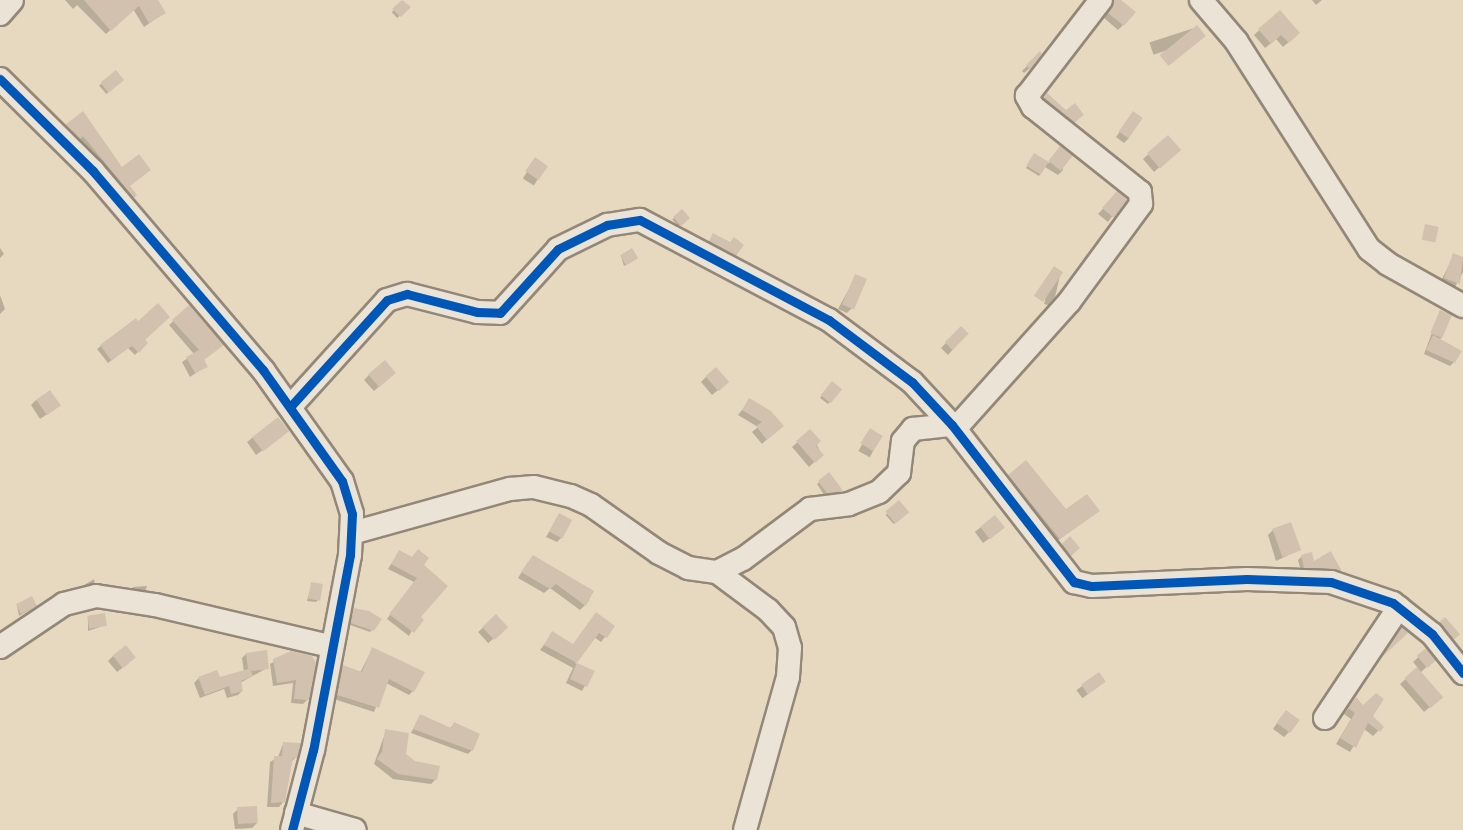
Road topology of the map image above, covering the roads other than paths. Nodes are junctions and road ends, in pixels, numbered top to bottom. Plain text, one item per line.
1 (12, 0) edge
2 (1101, 0) edge
3 (1201, 0) edge
4 (0, 14) edge
5 (0, 79) edge
6 (1463, 306) edge
7 (290, 407) junction
8 (954, 427) junction
9 (352, 533) junction
10 (717, 572) junction
11 (1399, 607) junction
12 (330, 646) junction
13 (0, 647) edge
14 (1463, 674) edge
15 (1325, 718) dead end
16 (294, 822) edge
17 (356, 830) edge
18 (745, 830) edge

1 - 4 street
2 - 8 street
3 - 6 street
5 - 7 street
7 - 8 street
7 - 9 street
8 - 10 street
8 - 11 street
9 - 10 street
9 - 12 street
10 - 18 street
11 - 14 street
11 - 15 street
12 - 13 street
12 - 16 street
16 - 17 street

